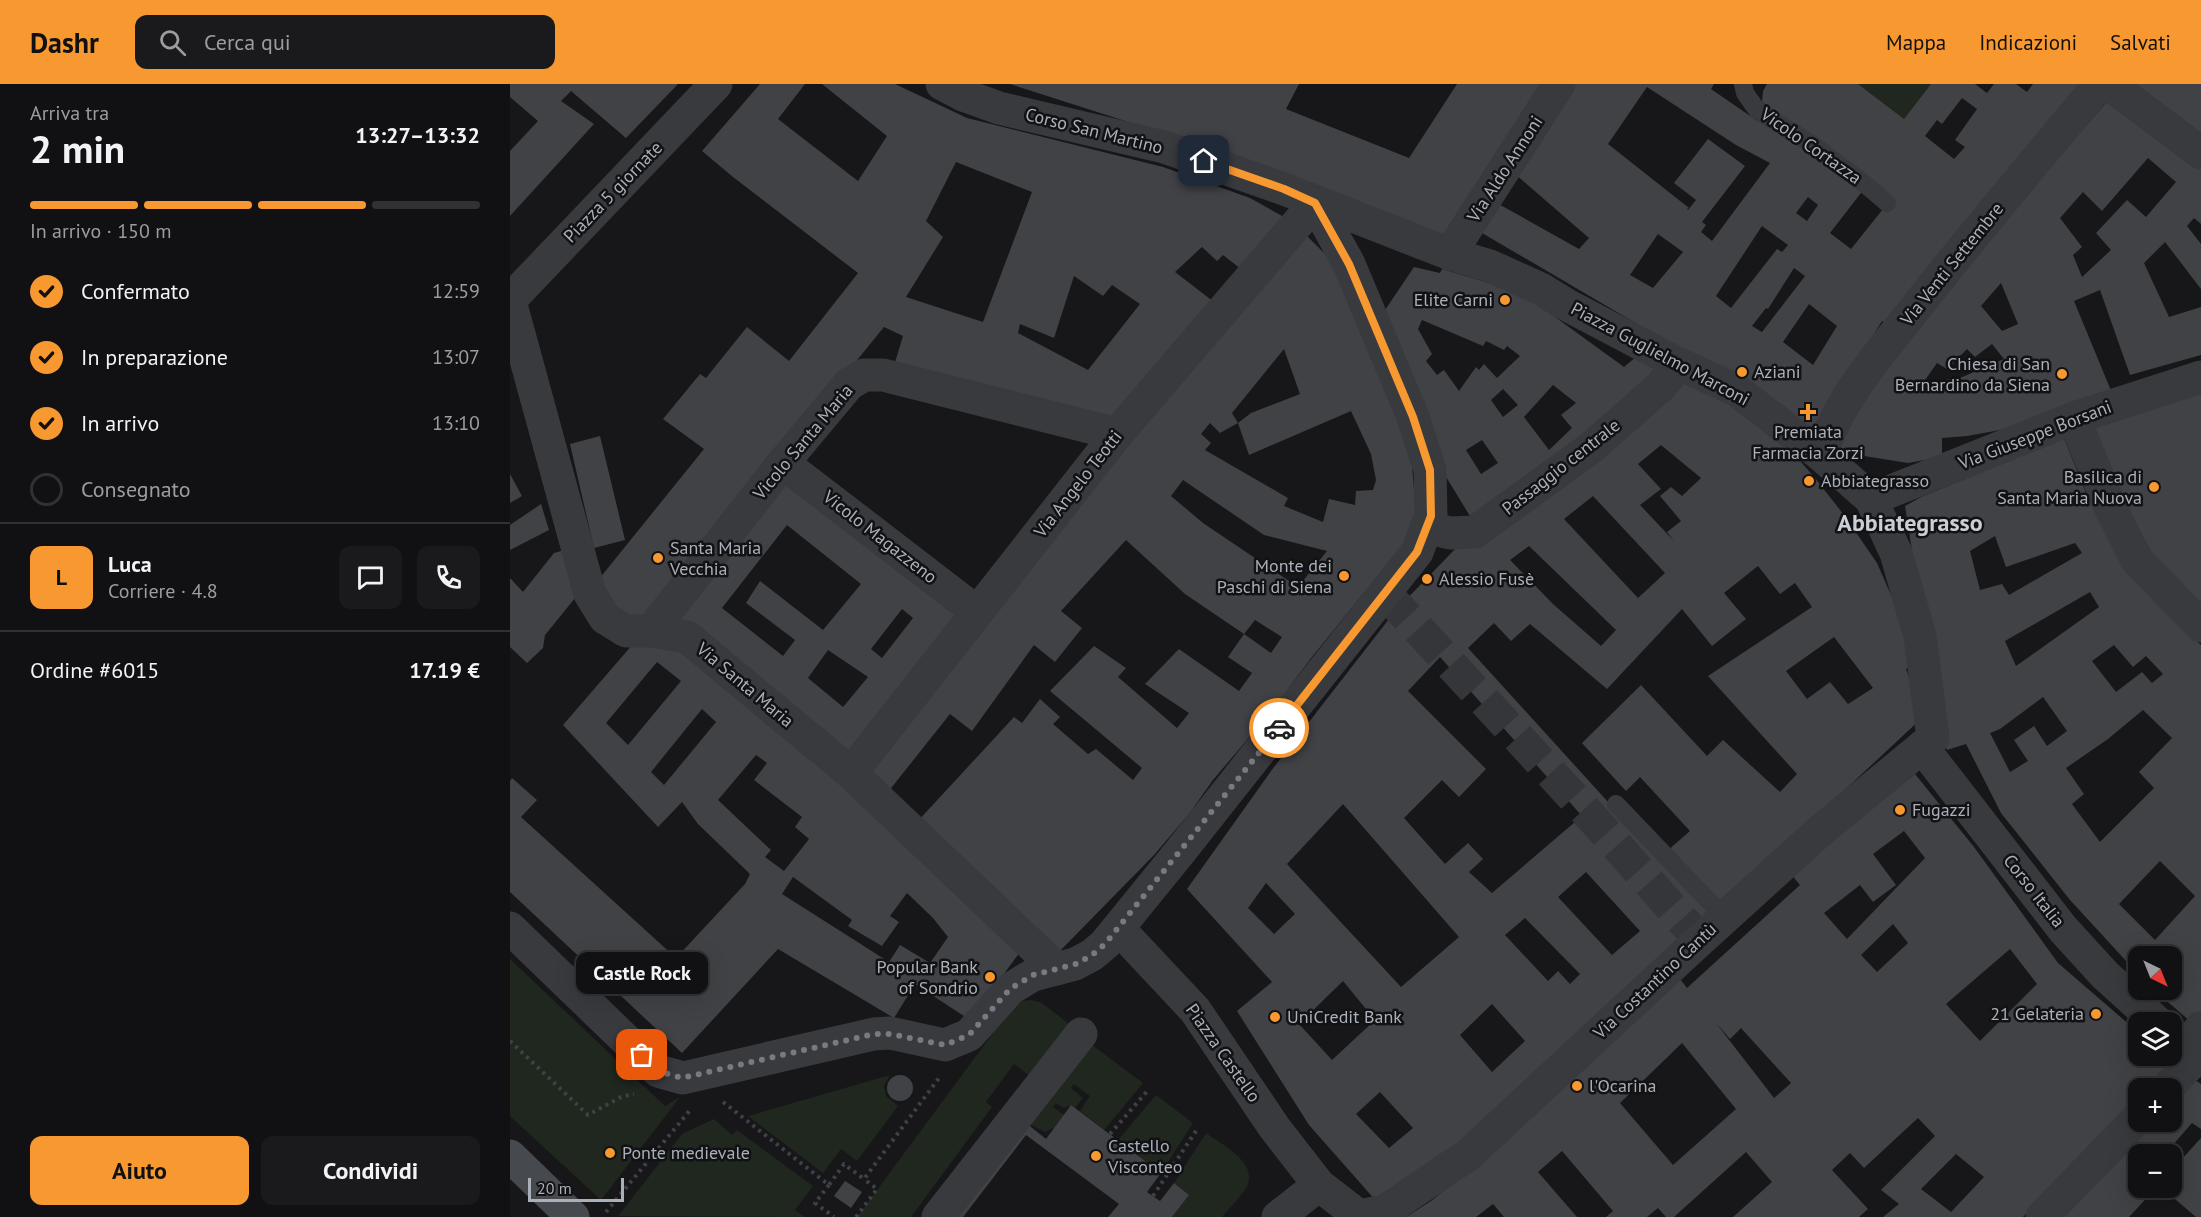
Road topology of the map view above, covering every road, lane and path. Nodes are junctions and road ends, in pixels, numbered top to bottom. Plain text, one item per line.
1 (716, 84) edge
2 (942, 84) edge
3 (1559, 84) edge
4 (1743, 84) edge
5 (2100, 84) edge
6 (2109, 84) edge
7 (2201, 153) edge
8 (1315, 203) junction
9 (1887, 203) dead end
10 (1450, 254) junction
11 (510, 300) edge
12 (1679, 364) junction
13 (2201, 376) edge
14 (2074, 418) junction
15 (1117, 434) junction
16 (1821, 455) junction
17 (783, 463) junction
18 (1871, 499) junction
19 (1426, 527) junction
20 (976, 612) junction
21 (2201, 626) edge
22 (651, 631) junction
23 (1922, 747) junction
24 (851, 773) junction
25 (1616, 804) dead end
26 (1724, 917) junction
27 (510, 928) edge
28 (1118, 928) junction
29 (1045, 972) junction
30 (2146, 1012) edge
31 (1081, 1034) dead end
32 (510, 1041) edge
33 (2191, 1046) edge
34 (941, 1074) dead end
35 (2172, 1078) edge
36 (1149, 1089) dead end
37 (640, 1092) dead end
38 (720, 1099) dead end
39 (694, 1106) dead end
40 (1198, 1128) dead end
41 (2128, 1128) edge
42 (1110, 1134) dead end
43 (510, 1156) edge
44 (864, 1179) junction
45 (829, 1185) junction
46 (1319, 1185) junction
47 (1153, 1196) dead end
48 (1386, 1211) joint
49 (588, 1216) edge
50 (834, 1217) edge
51 (856, 1217) edge
52 (938, 1217) edge
53 (1278, 1217) edge
54 (2042, 1217) edge

1 - 11 street, Piazza 5 giornate
2 - 8 street, Corso San Martino
3 - 10 street, Via Aldo Annoni
4 - 9 lane, Vicolo Cortazza
5 - 16 street, Via Venti Settembre
6 - 7 street
8 - 10 street, Corso San Martino
8 - 15 street, Via Angelo Teotti
8 - 19 street
10 - 12 street, Piazza Guglielmo Marconi
11 - 22 street, Via Santa Maria
12 - 16 street, Piazza Guglielmo Marconi
12 - 19 street, Passaggio centrale
13 - 14 street, Via Giuseppe Borsani
14 - 18 street, Via Giuseppe Borsani
14 - 21 street
15 - 17 street, Vicolo Santa Maria
15 - 20 street, Via Angelo Teotti
16 - 18 street, Piazza Guglielmo Marconi
17 - 20 street, Vicolo Magazzeno
17 - 22 street, Vicolo Santa Maria
18 - 23 street, Piazza Guglielmo Marconi
19 - 28 street
20 - 24 street, Via Angelo Teotti
22 - 24 street, Via Santa Maria
23 - 26 street, Via Costantino Cantù
23 - 30 street, Corso Italia
24 - 29 street, Via Santa Maria
25 - 26 lane
26 - 48 street, Via Costantino Cantù
27 - 29 street
28 - 29 street
28 - 46 street, Piazza Castello
31 - 52 street
32 - 37 path
33 - 35 street
34 - 44 path
36 - 42 path
38 - 45 path
39 - 49 path
40 - 47 path
41 - 54 street
43 - 49 street
44 - 45 path
44 - 51 path
45 - 50 path
46 - 48 street, Piazza Castello
46 - 53 street

